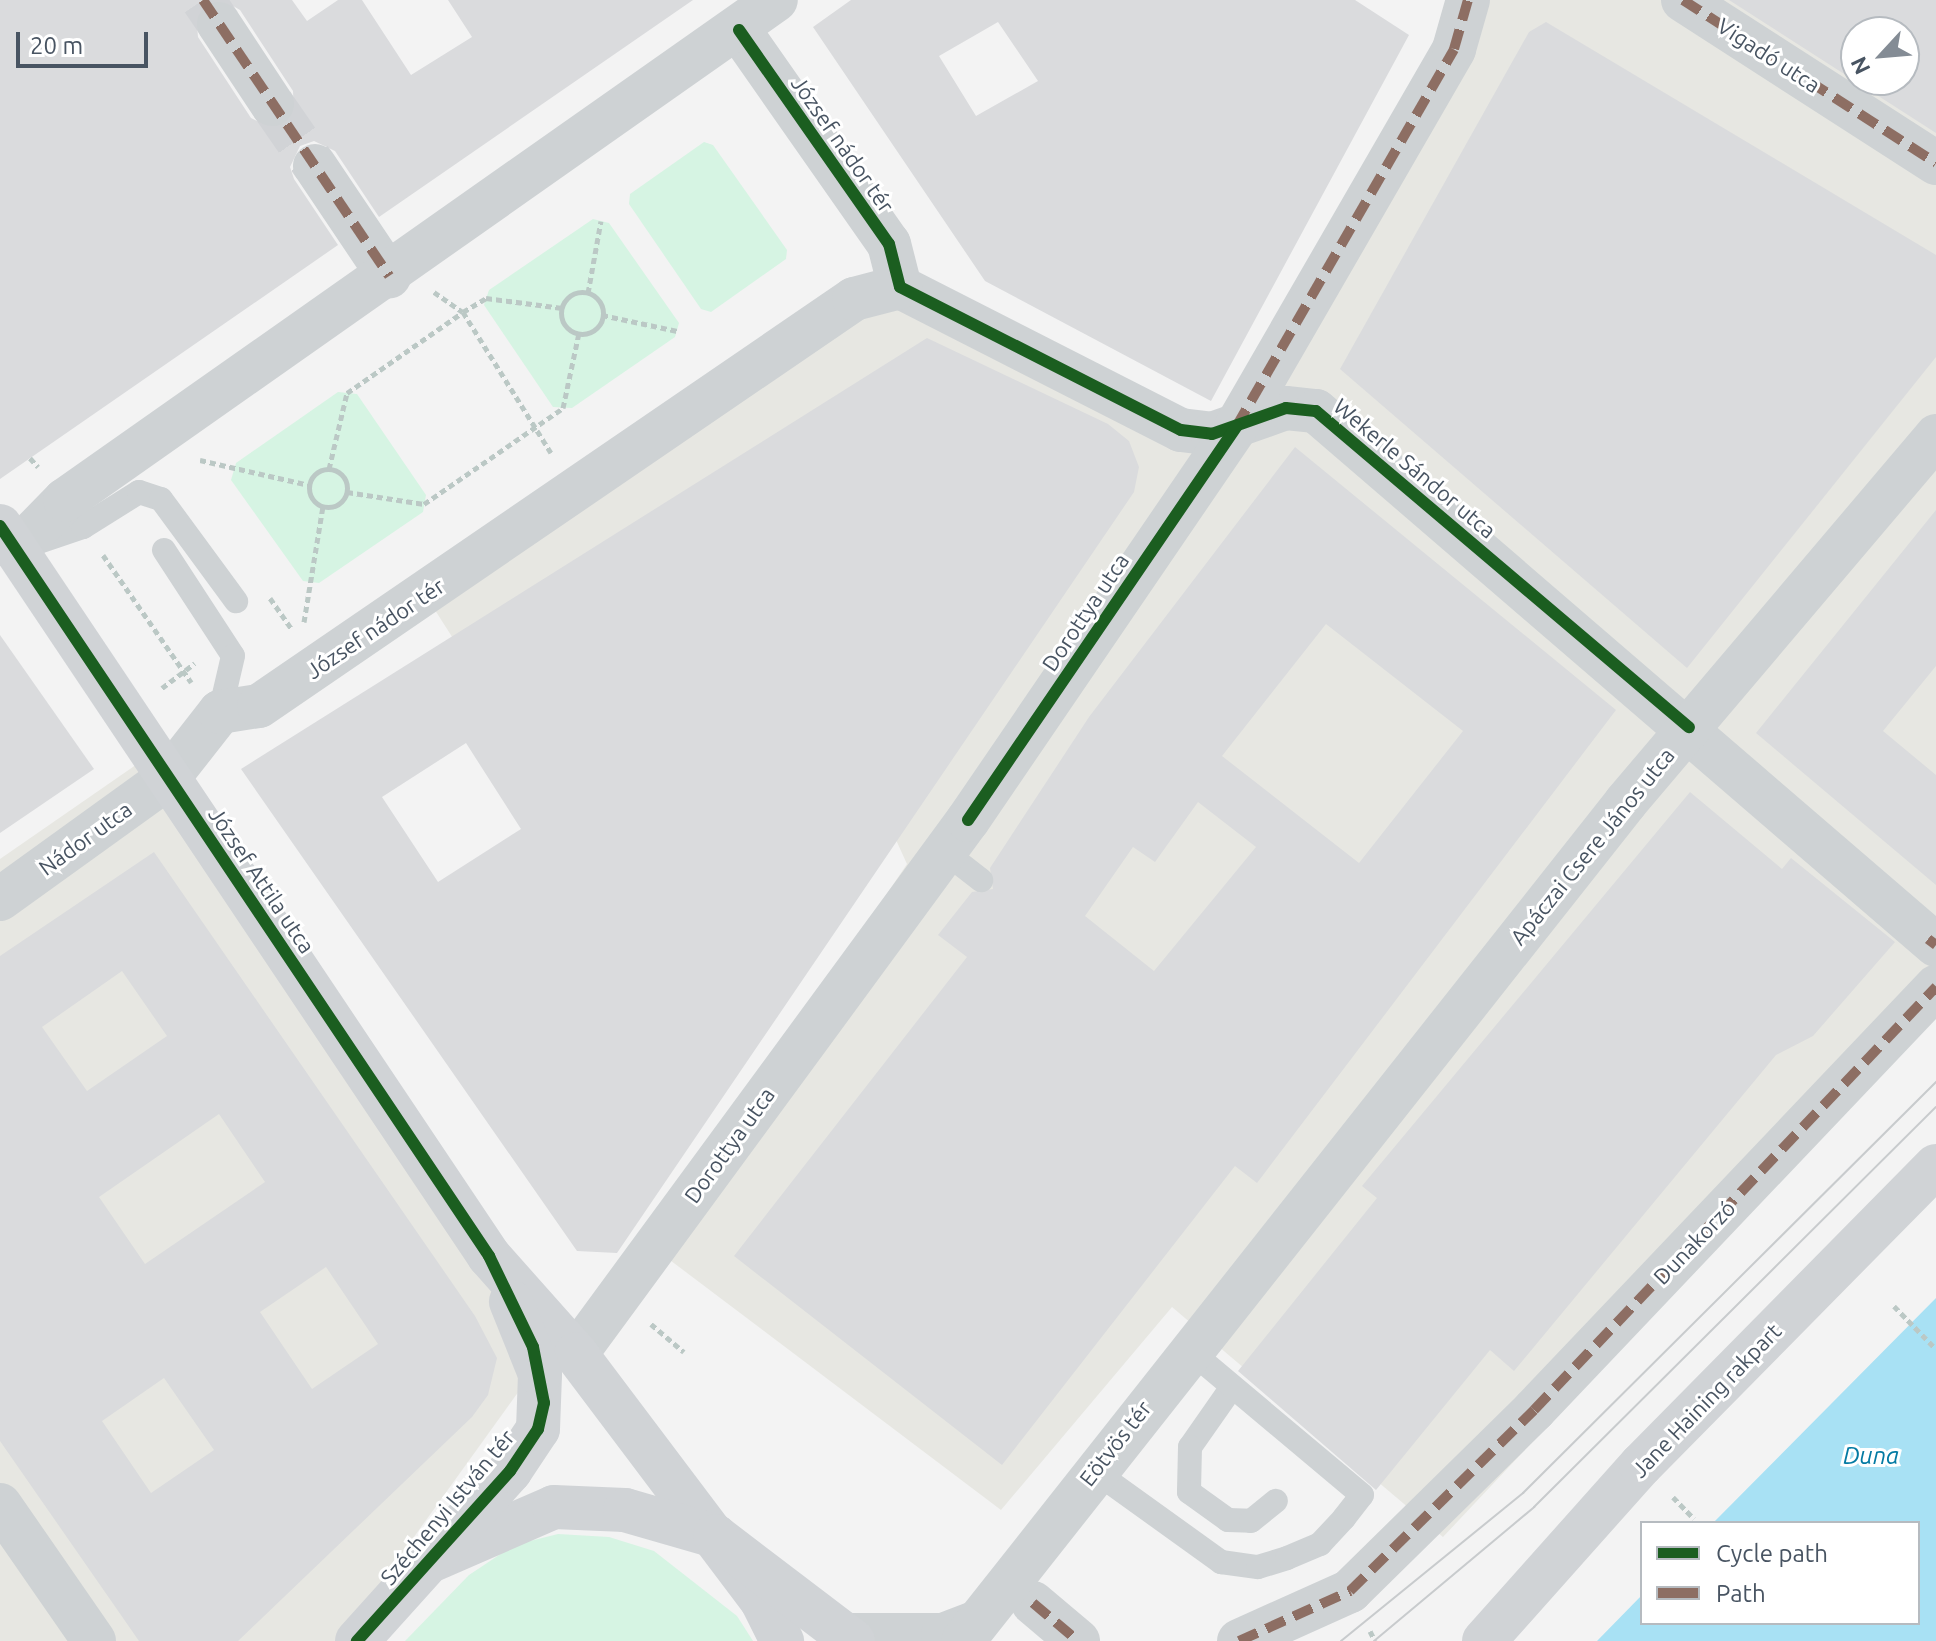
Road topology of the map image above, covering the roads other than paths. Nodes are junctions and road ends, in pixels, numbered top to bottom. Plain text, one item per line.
1 (776, 0) edge
2 (1468, 0) edge
3 (1683, 0) edge
4 (219, 24) tunnel mouth
5 (739, 30) junction
6 (272, 104) tunnel mouth
7 (1936, 163) edge
8 (315, 166) tunnel mouth
9 (389, 276) junction
10 (900, 287) junction
11 (1236, 427) junction
12 (1936, 436) edge
13 (74, 513) junction
14 (8, 538) edge
15 (164, 550) dead end
16 (236, 601) dead end
17 (209, 703) junction
18 (1689, 727) junction
19 (169, 777) junction
20 (956, 836) junction
21 (981, 880) dead end
22 (0, 899) edge
23 (1932, 942) edge
24 (1936, 987) edge
25 (1936, 1166) edge
26 (489, 1256) junction
27 (1257, 1264) joint
28 (1189, 1350) junction
29 (576, 1354) junction
30 (1232, 1387) junction
31 (1093, 1470) junction
32 (1276, 1501) dead end
33 (0, 1505) edge
34 (715, 1536) junction
35 (430, 1561) junction
36 (1033, 1603) dead end
37 (968, 1632) edge
38 (849, 1638) edge
39 (94, 1641) edge
40 (357, 1641) edge
41 (782, 1641) edge
42 (1078, 1641) edge
43 (1239, 1641) edge
44 (1484, 1641) edge

1 - 5 street
2 - 11 street, Dorottya utca
3 - 7 street, Vigadó utca
4 - 6 street
5 - 9 street
5 - 10 street, József nádor tér
8 - 9 street
9 - 13 street
10 - 11 street, Wekerle Sándor utca
10 - 17 street, József nádor tér
11 - 18 street, Wekerle Sándor utca
11 - 20 street, Dorottya utca
12 - 18 street, Apáczai Csere János utca
13 - 14 street
13 - 16 lane
14 - 19 street, József Attila utca
15 - 17 lane
17 - 19 street
18 - 23 street, Wekerle Sándor utca
18 - 27 street, Apáczai Csere János utca
19 - 22 street, Nádor utca
19 - 26 street, József Attila utca
20 - 21 lane
20 - 29 street, Dorottya utca
24 - 43 street, Dunakorzó
25 - 44 street, Jane Haining rakpart
26 - 29 street
26 - 35 street, Széchenyi István tér
27 - 28 street, Eötvös tér
28 - 30 lane
28 - 31 street, Eötvös tér
29 - 34 street
30 - 31 lane
30 - 32 lane
31 - 37 street, Eötvös tér
33 - 39 street
34 - 35 street
34 - 38 street
34 - 41 street
35 - 40 street, Széchenyi István tér
36 - 42 street
37 - 38 street, Eötvös tér

